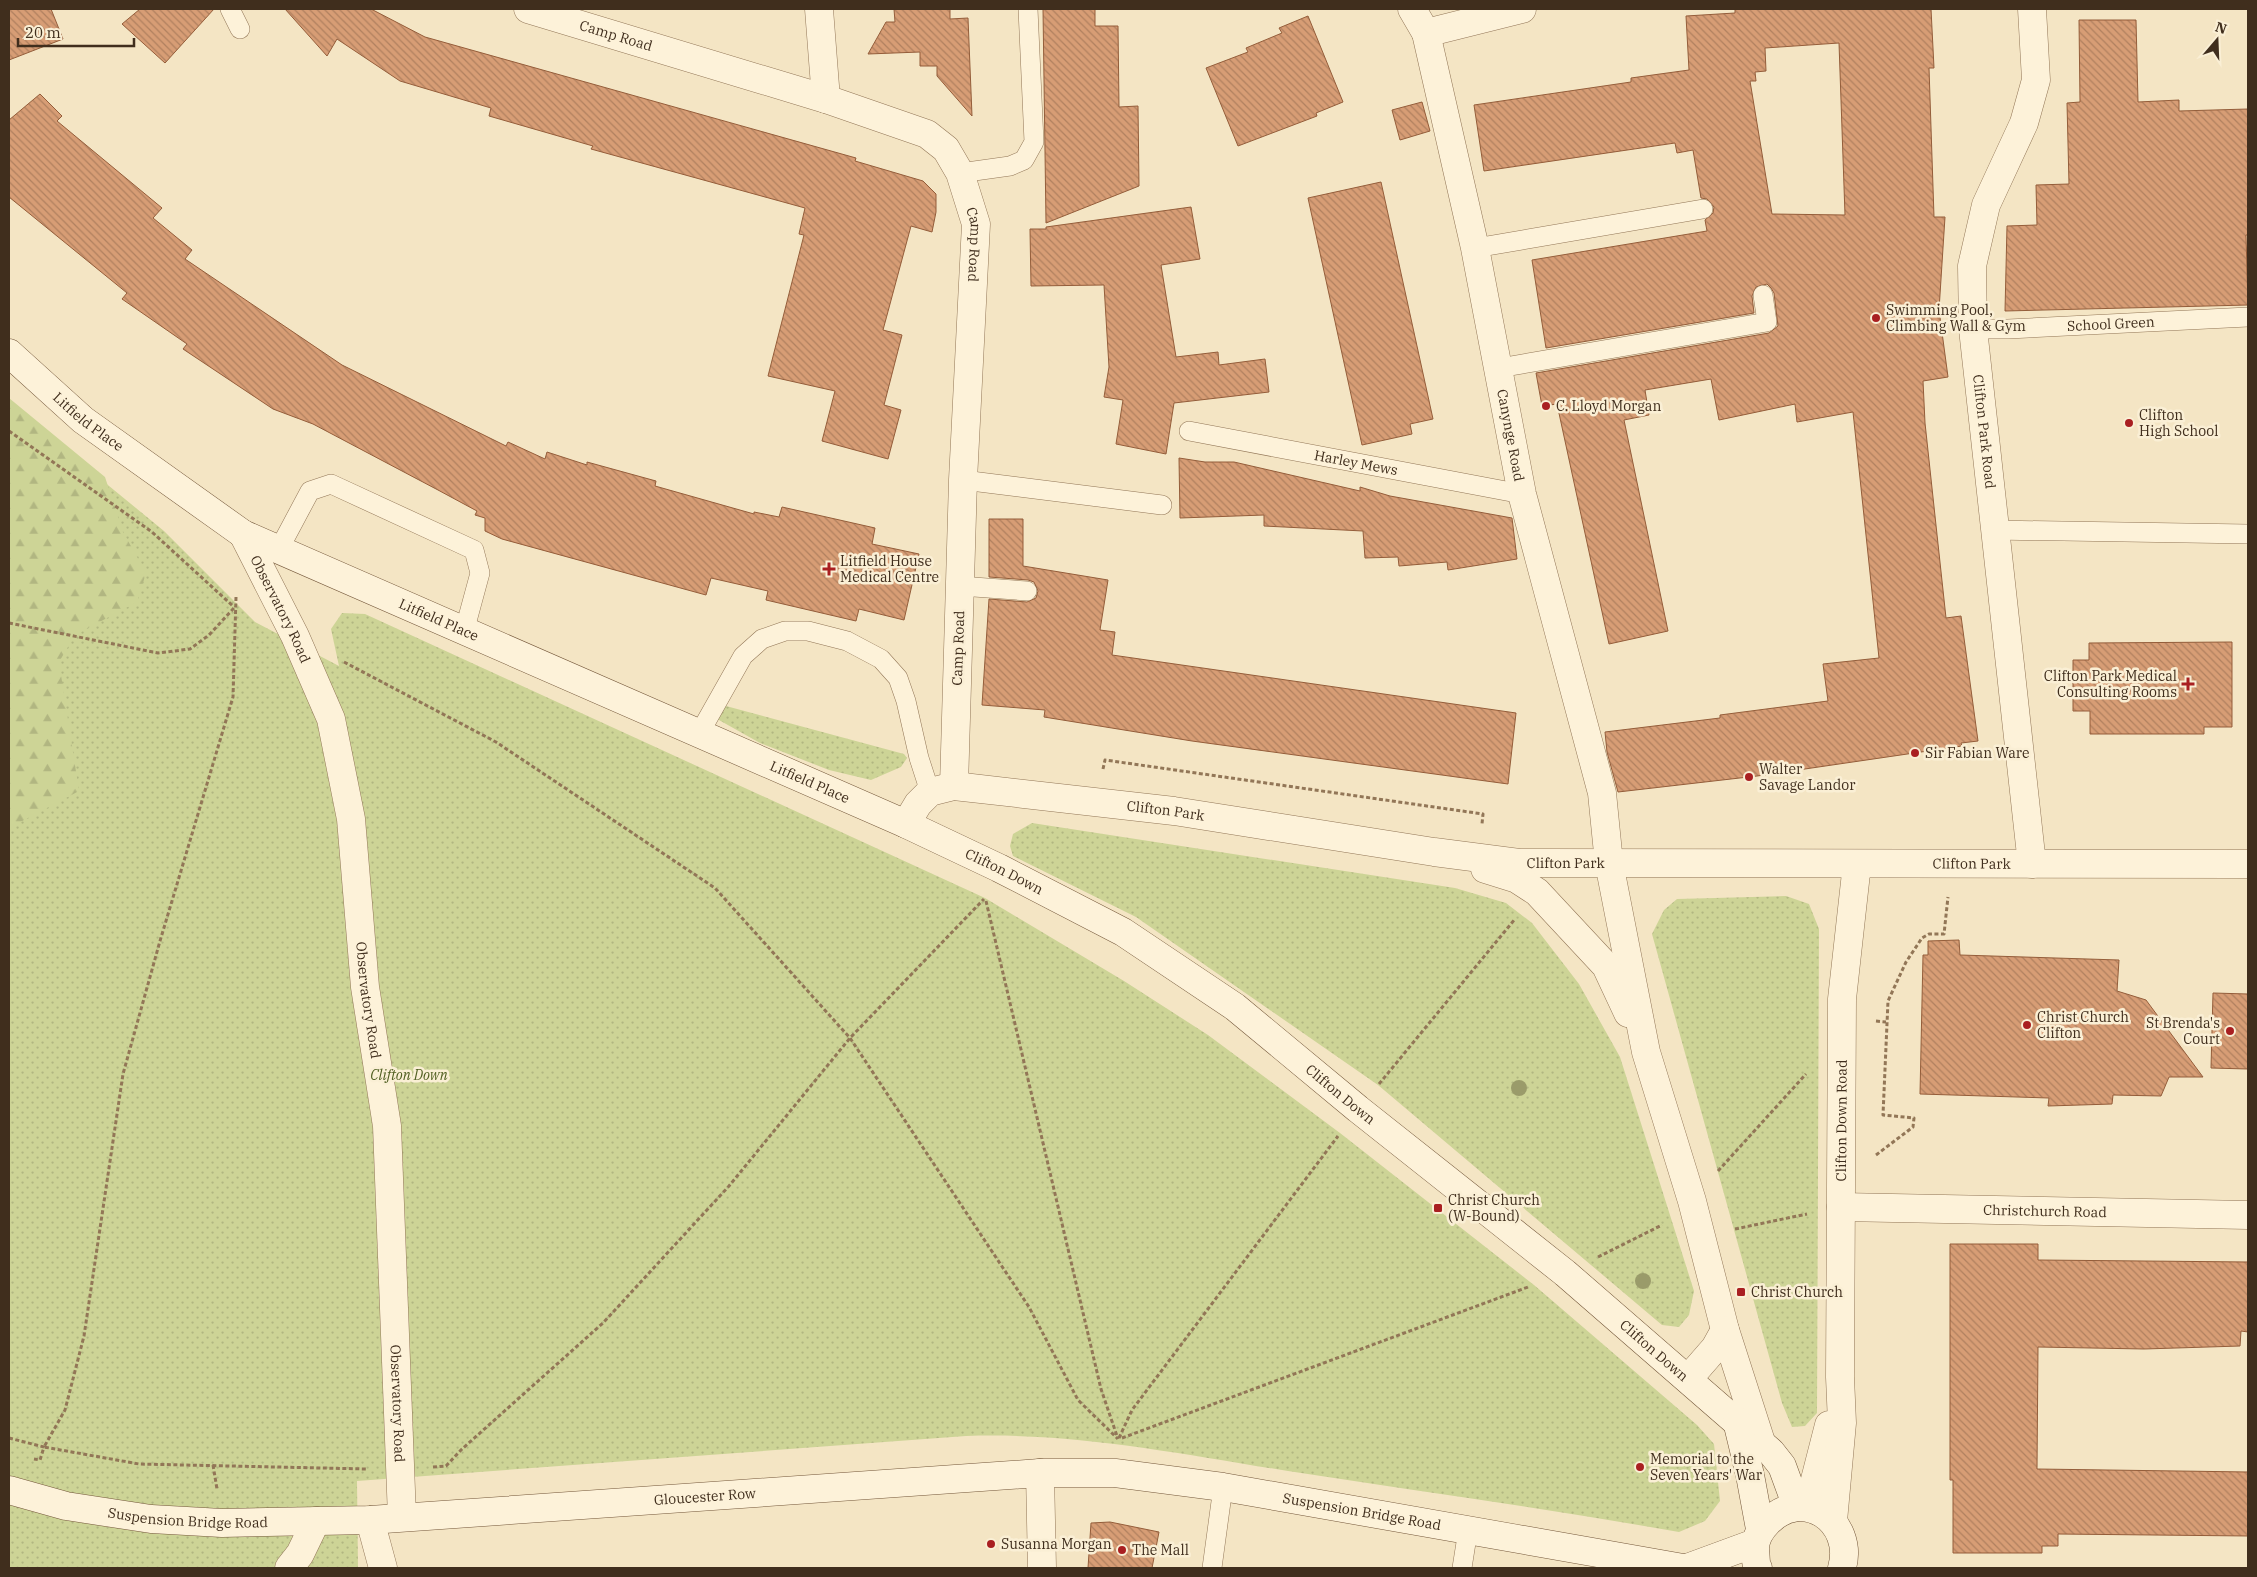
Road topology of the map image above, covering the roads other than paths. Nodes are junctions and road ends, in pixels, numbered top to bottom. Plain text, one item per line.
1 (230, 9) edge
2 (528, 9) edge
3 (820, 9) edge
4 (1028, 9) edge
5 (1412, 9) edge
6 (1522, 9) edge
7 (2032, 9) edge
8 (240, 29) dead end
9 (1426, 32) junction
10 (826, 99) junction
11 (960, 173) junction
12 (1703, 209) dead end
13 (1475, 248) junction
14 (1763, 296) dead end
15 (2248, 317) edge
16 (1973, 329) junction
17 (9, 353) edge
18 (1499, 368) junction
19 (1189, 430) dead end
20 (963, 480) junction
21 (1522, 494) junction
22 (1162, 505) dead end
23 (1994, 530) junction
24 (243, 534) junction
25 (2248, 534) edge
26 (278, 551) junction
27 (960, 586) junction
28 (1027, 591) dead end
29 (464, 632) junction
30 (699, 734) junction
31 (942, 789) junction
32 (906, 824) junction
33 (1434, 852) junction
34 (1609, 863) junction
35 (1857, 864) junction
36 (2032, 864) junction
37 (2248, 864) edge
38 (1646, 1052) junction
39 (1841, 1208) junction
40 (2248, 1214) edge
41 (1725, 1330) junction
42 (1840, 1378) junction
43 (1688, 1379) junction
44 (1736, 1421) junction
45 (1761, 1442) junction
46 (1040, 1473) junction
47 (1222, 1487) junction
48 (9, 1490) edge
49 (1802, 1507) junction
50 (402, 1517) junction
51 (370, 1520) junction
52 (1833, 1521) junction
53 (316, 1522) junction
54 (1468, 1530) junction
55 (1758, 1547) edge
56 (289, 1568) edge
57 (383, 1568) edge
58 (1042, 1568) edge
59 (1212, 1568) edge
60 (1462, 1568) edge
61 (1683, 1568) edge
62 (1688, 1568) edge
63 (1842, 1568) edge

1 - 8 lane
2 - 10 street, Camp Road
3 - 10 street
4 - 11 lane
5 - 9 street, Canynge Road
6 - 9 street
7 - 16 street, Clifton Park Road
9 - 13 street, Canynge Road
10 - 11 street, Camp Road
11 - 20 street, Camp Road
12 - 13 lane
13 - 18 street, Canynge Road
14 - 18 lane
15 - 16 lane, School Green
16 - 23 street, Clifton Park Road
17 - 24 street, Litfield Place
18 - 21 street, Canynge Road
19 - 21 lane, Harley Mews
20 - 22 lane
20 - 27 street, Camp Road
21 - 34 street, Canynge Road
23 - 25 lane
23 - 36 street, Clifton Park Road
24 - 26 street, Litfield Place
24 - 50 street, Observatory Road
26 - 29 street, Litfield Place
26 - 29 lane
27 - 28 lane
27 - 31 street, Camp Road
29 - 30 street, Litfield Place
30 - 31 lane
30 - 32 street, Litfield Place
31 - 32 street
31 - 33 street, Clifton Park
32 - 43 street, Clifton Down
33 - 34 street, Clifton Park
33 - 38 street
34 - 35 street, Clifton Park
34 - 38 street
35 - 36 street, Clifton Park
35 - 39 street, Clifton Down Road
36 - 37 street, Clifton Park
38 - 41 street
39 - 40 street, Christchurch Road
39 - 42 street, Clifton Down Road
41 - 43 street
41 - 45 street
42 - 49 street, Clifton Down Road
42 - 52 street, Clifton Down Road
43 - 44 street, Clifton Down
44 - 45 street, Clifton Down
44 - 55 street
45 - 49 street, Clifton Down
46 - 47 street, Suspension Bridge Road
46 - 50 street, Gloucester Row
46 - 58 street
47 - 54 street, Suspension Bridge Road
47 - 59 lane
48 - 53 street, Suspension Bridge Road
49 - 52 street
49 - 55 street
50 - 51 street, Gloucester Row
51 - 53 street, Suspension Bridge Road
51 - 57 street
52 - 63 street
53 - 56 street
54 - 60 lane
54 - 61 street, Suspension Bridge Road
55 - 62 street

